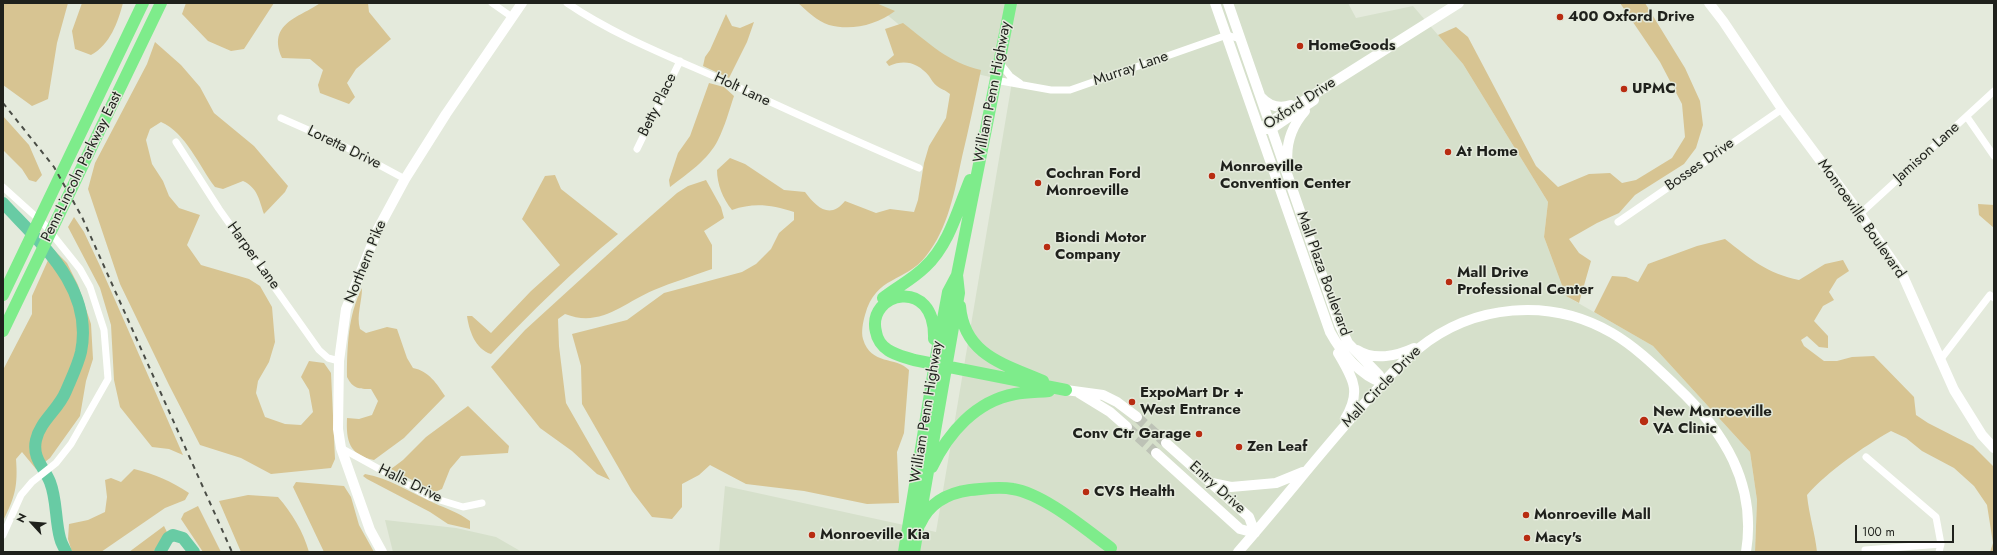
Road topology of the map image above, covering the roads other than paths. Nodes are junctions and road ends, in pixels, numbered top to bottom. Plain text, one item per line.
1 (143, 3) edge
2 (161, 3) edge
3 (492, 3) edge
4 (522, 3) edge
5 (567, 3) edge
6 (1011, 3) edge
7 (1215, 3) edge
8 (1228, 3) edge
9 (1459, 3) edge
10 (1709, 3) edge
11 (1716, 3) edge
12 (512, 17) junction
13 (1723, 21) junction
14 (1226, 36) junction
15 (1240, 39) junction
16 (680, 61) junction
17 (999, 62) junction
18 (1345, 75) junction
19 (995, 80) junction
20 (1021, 84) junction
21 (1994, 91) edge
22 (1260, 95) junction
23 (1320, 96) junction
24 (1299, 102) junction
25 (1782, 109) junction
26 (1967, 117) junction
27 (281, 118) dead end
28 (1270, 125) junction
29 (1260, 130) junction
30 (176, 142) dead end
31 (637, 149) dead end
32 (981, 154) junction
33 (1994, 156) edge
34 (920, 168) dead end
35 (405, 179) junction
36 (3, 187) edge
37 (1292, 188) junction
38 (1860, 214) junction
39 (1618, 222) dead end
40 (957, 275) junction
41 (4, 294) edge
42 (959, 294) junction
43 (1992, 296) edge
44 (3, 331) edge
45 (1330, 332) junction
46 (1432, 338) junction
47 (1348, 342) junction
48 (914, 360) junction
49 (1940, 360) junction
50 (339, 361) junction
51 (932, 376) junction
52 (1383, 383) junction
53 (1066, 390) junction
54 (1079, 393) junction
55 (1137, 417) tunnel mouth
56 (1127, 428) tunnel mouth
57 (1335, 436) junction
58 (1166, 443) tunnel mouth
59 (341, 448) junction
60 (1994, 448) edge
61 (1156, 453) tunnel mouth
62 (1866, 457) dead end
63 (1306, 470) junction
64 (1210, 483) junction
65 (924, 485) junction
66 (482, 503) dead end
67 (916, 532) junction
68 (1255, 533) junction
69 (3, 535) edge
70 (1941, 544) junction
71 (1111, 548) dead end
72 (1865, 550) dead end
73 (382, 552) edge
74 (904, 552) edge
75 (914, 552) edge
76 (1238, 552) edge
77 (1746, 552) edge
78 (1940, 552) edge

1 - 41 highway, Penn-Lincoln Parkway East
2 - 44 highway, Penn-Lincoln Parkway East
3 - 12 street
4 - 12 main road, Northern Pike
5 - 16 street, Holt Lane
6 - 17 highway, William Penn Highway
7 - 14 main road, Mall Plaza Boulevard
8 - 15 main road, Mall Plaza Boulevard
9 - 18 main road, Oxford Drive
10 - 13 main road, Monroeville Boulevard
11 - 13 main road, Monroeville Boulevard
12 - 35 main road, Northern Pike
13 - 25 main road, Monroeville Boulevard
14 - 15 street
14 - 20 street, Murray Lane
14 - 29 main road, Mall Plaza Boulevard
15 - 22 main road, Mall Plaza Boulevard
16 - 31 street, Betty Place
16 - 34 street, Holt Lane
17 - 19 highway, William Penn Highway
17 - 20 street
18 - 23 main road, Oxford Drive
18 - 24 main road, Oxford Drive
19 - 20 street, Murray Lane
19 - 32 highway, William Penn Highway
21 - 26 street, Jamison Lane
22 - 24 main road
22 - 28 main road, Mall Plaza Boulevard
23 - 28 main road, Oxford Drive
23 - 37 main road
24 - 28 main road, Oxford Drive
25 - 38 main road, Monroeville Boulevard
25 - 39 street, Bosses Drive
26 - 33 street
26 - 38 street, Jamison Lane
27 - 35 street, Loretta Drive
28 - 29 main road, Oxford Drive
28 - 37 main road, Mall Plaza Boulevard
29 - 45 main road, Mall Plaza Boulevard
30 - 50 street, Harper Lane
32 - 40 highway, William Penn Highway
32 - 48 highway
35 - 50 main road, Northern Pike
36 - 69 street
37 - 47 main road, Mall Plaza Boulevard
38 - 49 main road, Monroeville Boulevard
40 - 42 highway, William Penn Highway
40 - 51 highway, William Penn Highway
42 - 53 highway
42 - 65 highway, William Penn Highway
43 - 49 street
45 - 52 main road, Mall Plaza Boulevard
45 - 57 main road
46 - 47 main road
46 - 52 main road, Mall Circle Drive
46 - 77 main road, Mall Circle Drive
47 - 52 main road, Mall Plaza Boulevard
48 - 51 highway
48 - 53 highway
49 - 60 main road, Monroeville Boulevard
50 - 59 main road, Northern Pike
51 - 74 highway, William Penn Highway
52 - 57 main road, Mall Circle Drive
53 - 54 main road
53 - 65 highway
54 - 55 main road
54 - 56 main road
57 - 63 main road, Mall Circle Drive
58 - 64 main road, Entry Drive
59 - 66 street, Halls Drive
59 - 73 main road, Northern Pike
61 - 68 main road, Entry Drive
62 - 70 street
63 - 64 main road
63 - 68 main road, Mall Circle Drive
64 - 68 main road, Entry Drive
65 - 67 highway, William Penn Highway
67 - 71 highway
67 - 75 highway, William Penn Highway
68 - 76 main road, Mall Circle Drive
70 - 72 street
70 - 78 street

